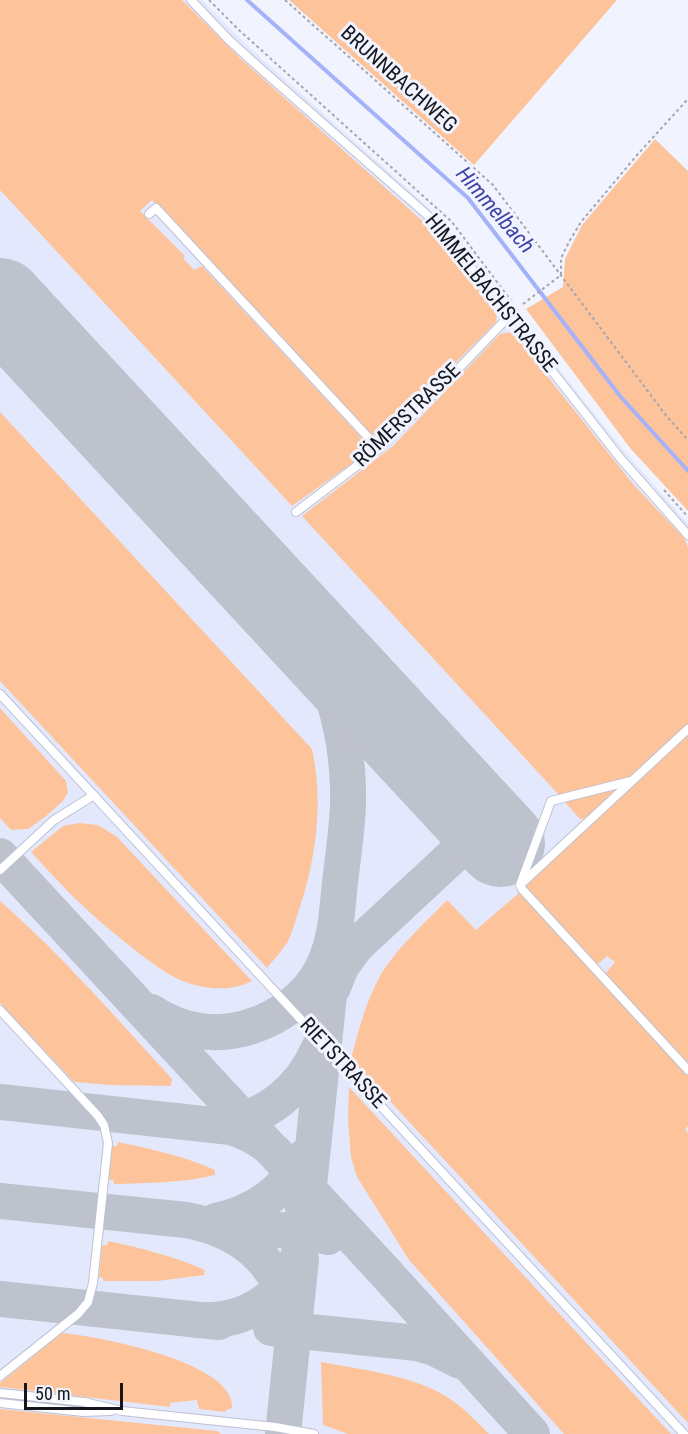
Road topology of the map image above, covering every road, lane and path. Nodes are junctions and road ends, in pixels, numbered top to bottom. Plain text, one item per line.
1 (191, 0) edge
2 (285, 0) edge
3 (688, 99) edge
4 (149, 214) dead end
5 (196, 252) junction
6 (190, 258) dead end
7 (561, 275) junction
8 (527, 301) dead end
9 (511, 314) junction
10 (688, 440) edge
11 (379, 449) junction
12 (296, 512) dead end
13 (688, 535) edge
14 (0, 693) edge
15 (688, 729) edge
16 (631, 781) junction
17 (94, 795) junction
18 (0, 870) edge
19 (520, 885) junction
20 (0, 1010) edge
21 (688, 1070) edge
22 (0, 1376) edge
23 (0, 1393) edge
24 (0, 1404) edge
25 (122, 1411) junction
26 (314, 1434) edge
27 (684, 1434) edge

1 - 9 lane, HIMMELBACHSTRASSE
2 - 7 path, BRUNNBACHWEG
3 - 7 path
4 - 5 lane
5 - 6 lane
5 - 11 lane
7 - 8 path
7 - 10 path, BRUNNBACHWEG
9 - 11 lane, RÖMERSTRASSE
9 - 13 lane, HIMMELBACHSTRASSE
11 - 12 lane, RÖMERSTRASSE
14 - 17 lane, RIETSTRASSE
15 - 16 lane
16 - 19 lane
16 - 19 lane
17 - 18 lane
17 - 27 lane, RIETSTRASSE
19 - 21 lane
20 - 22 lane
23 - 25 lane
24 - 25 lane
25 - 26 lane

